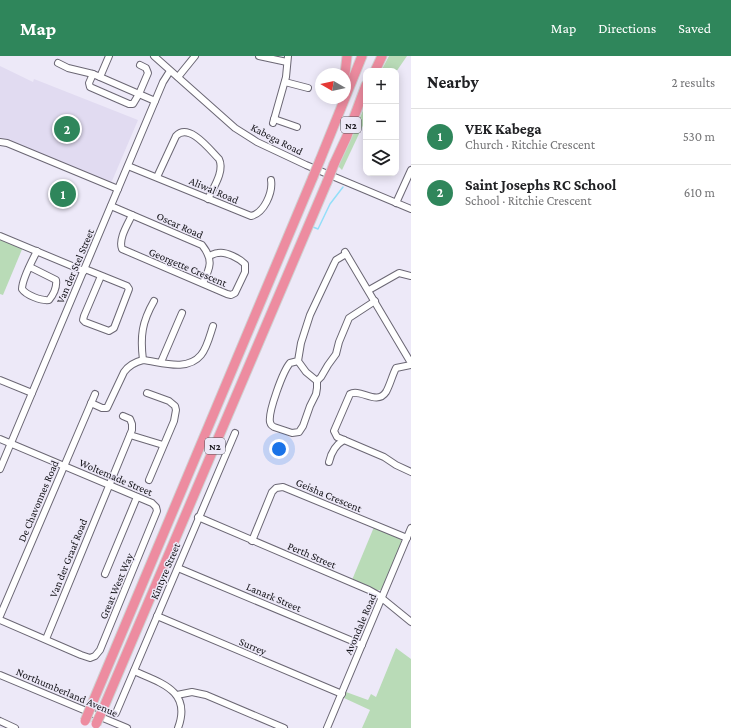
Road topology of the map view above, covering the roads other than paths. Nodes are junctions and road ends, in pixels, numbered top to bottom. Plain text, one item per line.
1 (109, 56) edge
2 (154, 56) edge
3 (195, 56) edge
4 (259, 56) edge
5 (347, 56) edge
6 (362, 56) edge
7 (376, 56) edge
8 (382, 56) edge
9 (288, 59) edge
10 (58, 63) dead end
11 (140, 65) dead end
12 (346, 68) edge
13 (372, 68) edge
14 (376, 68) edge
15 (170, 71) junction
16 (92, 74) junction
17 (100, 77) junction
18 (178, 77) junction
19 (285, 82) junction
20 (308, 88) dead end
21 (363, 93) edge
22 (139, 94) junction
23 (363, 99) edge
24 (155, 101) junction
25 (337, 104) edge
26 (297, 127) dead end
27 (347, 136) junction
28 (0, 142) edge
29 (320, 160) junction
30 (128, 166) junction
31 (411, 170) edge
32 (158, 177) junction
33 (272, 180) dead end
34 (118, 189) junction
35 (208, 199) junction
36 (396, 203) junction
37 (111, 206) junction
38 (411, 209) edge
39 (132, 215) junction
40 (0, 236) edge
41 (37, 251) junction
42 (208, 256) junction
43 (30, 267) junction
44 (85, 270) junction
45 (101, 276) junction
46 (411, 276) edge
47 (203, 283) junction
48 (369, 290) junction
49 (154, 301) dead end
50 (376, 301) junction
51 (182, 313) dead end
52 (213, 326) dead end
53 (143, 360) junction
54 (298, 361) junction
55 (161, 362) junction
56 (411, 364) edge
57 (0, 380) edge
58 (317, 381) junction
59 (32, 393) junction
60 (147, 393) dead end
61 (95, 394) dead end
62 (91, 403) junction
63 (123, 416) dead end
64 (235, 433) dead end
65 (130, 435) junction
66 (0, 439) edge
67 (344, 440) junction
68 (11, 443) junction
69 (163, 445) junction
70 (329, 462) dead end
71 (64, 466) junction
72 (0, 469) edge
73 (411, 472) edge
74 (149, 480) dead end
75 (109, 485) junction
76 (137, 497) junction
77 (157, 508) joint
78 (198, 517) junction
79 (411, 528) edge
80 (407, 538) junction
81 (252, 541) junction
82 (178, 568) junction
83 (105, 574) dead end
84 (382, 599) junction
85 (0, 616) edge
86 (157, 616) junction
87 (0, 620) edge
88 (411, 622) edge
89 (46, 639) junction
90 (362, 645) junction
91 (134, 671) junction
92 (0, 675) edge
93 (342, 694) junction
94 (177, 695) junction
95 (116, 713) dead end
96 (0, 721) edge
97 (83, 724) edge
98 (6, 726) edge
99 (95, 726) edge
100 (16, 728) edge
101 (127, 728) edge
102 (178, 728) edge
103 (284, 728) edge
104 (327, 728) edge

1 - 17 street
2 - 15 street, Kabega Road
3 - 18 street
4 - 9 street
5 - 12 highway
6 - 29 highway, N2
7 - 13 highway
8 - 14 highway
9 - 19 street
10 - 16 street
11 - 22 street
15 - 18 street, Kabega Road
15 - 24 street, Van der Stel Street
16 - 17 street
16 - 22 street
17 - 22 street
18 - 36 street, Kabega Road
19 - 20 street
19 - 26 street
21 - 27 highway, N2
22 - 24 street
23 - 27 highway
24 - 30 street, Van der Stel Street
25 - 29 highway
27 - 99 highway, N2, bridge
28 - 34 street
29 - 97 highway, N2, bridge
30 - 32 street, Aliwal Road
30 - 34 street, Van der Stel Street
31 - 36 street
32 - 35 street, Aliwal Road
32 - 35 street
33 - 35 street, Aliwal Road
34 - 37 street, Van der Stel Street
36 - 38 street, Kabega Road
37 - 39 street, Oscar Road
37 - 44 street, Van der Stel Street
39 - 42 street, Oscar Road
39 - 47 street, Georgette Crescent
40 - 41 street
41 - 43 street
41 - 44 street
42 - 47 street
42 - 47 street, Georgette Crescent
43 - 43 street
44 - 45 street
44 - 59 street, Van der Stel Street
45 - 45 street
46 - 48 street
48 - 50 street
48 - 54 street
49 - 53 street
50 - 56 street
50 - 58 street
51 - 55 street
52 - 55 street
53 - 55 street
53 - 62 street
54 - 58 street
54 - 58 street
56 - 67 street
57 - 59 street
59 - 68 street, Van der Stel Street
60 - 69 street
61 - 62 street, De Chavonnes Road
62 - 71 street, De Chavonnes Road
63 - 65 street
64 - 78 street, Kintyre Street
65 - 69 street
65 - 75 street, Van der Graaf Road
66 - 68 street, Woltemade Street
67 - 70 street
67 - 73 street
68 - 71 street, Woltemade Street
68 - 72 street, Van der Stel Street
69 - 74 street
71 - 75 street, Woltemade Street
71 - 85 street, De Chavonnes Road
75 - 76 street, Woltemade Street
75 - 89 street, Van der Graaf Road
76 - 77 street, Woltemade Street
76 - 83 street
77 - 89 street, Great West Way
78 - 81 street, Perth Street
78 - 82 street, Kintyre Street
79 - 80 street, Avondale Road
80 - 81 street, Geisha Crescent
80 - 84 street, Avondale Road
81 - 84 street, Perth Street
82 - 86 street, Kintyre Street
82 - 90 street, Lanark Street
84 - 88 street, Perth Street
84 - 90 street, Avondale Road
86 - 91 street, Kintyre Street
86 - 93 street, Surrey
87 - 89 street
90 - 93 street, Avondale Road
91 - 94 street
91 - 95 street, Kintyre Street
92 - 101 street, Northumberland Avenue
93 - 104 street, Avondale Road
94 - 102 street
94 - 103 street
96 - 98 street
98 - 100 street

